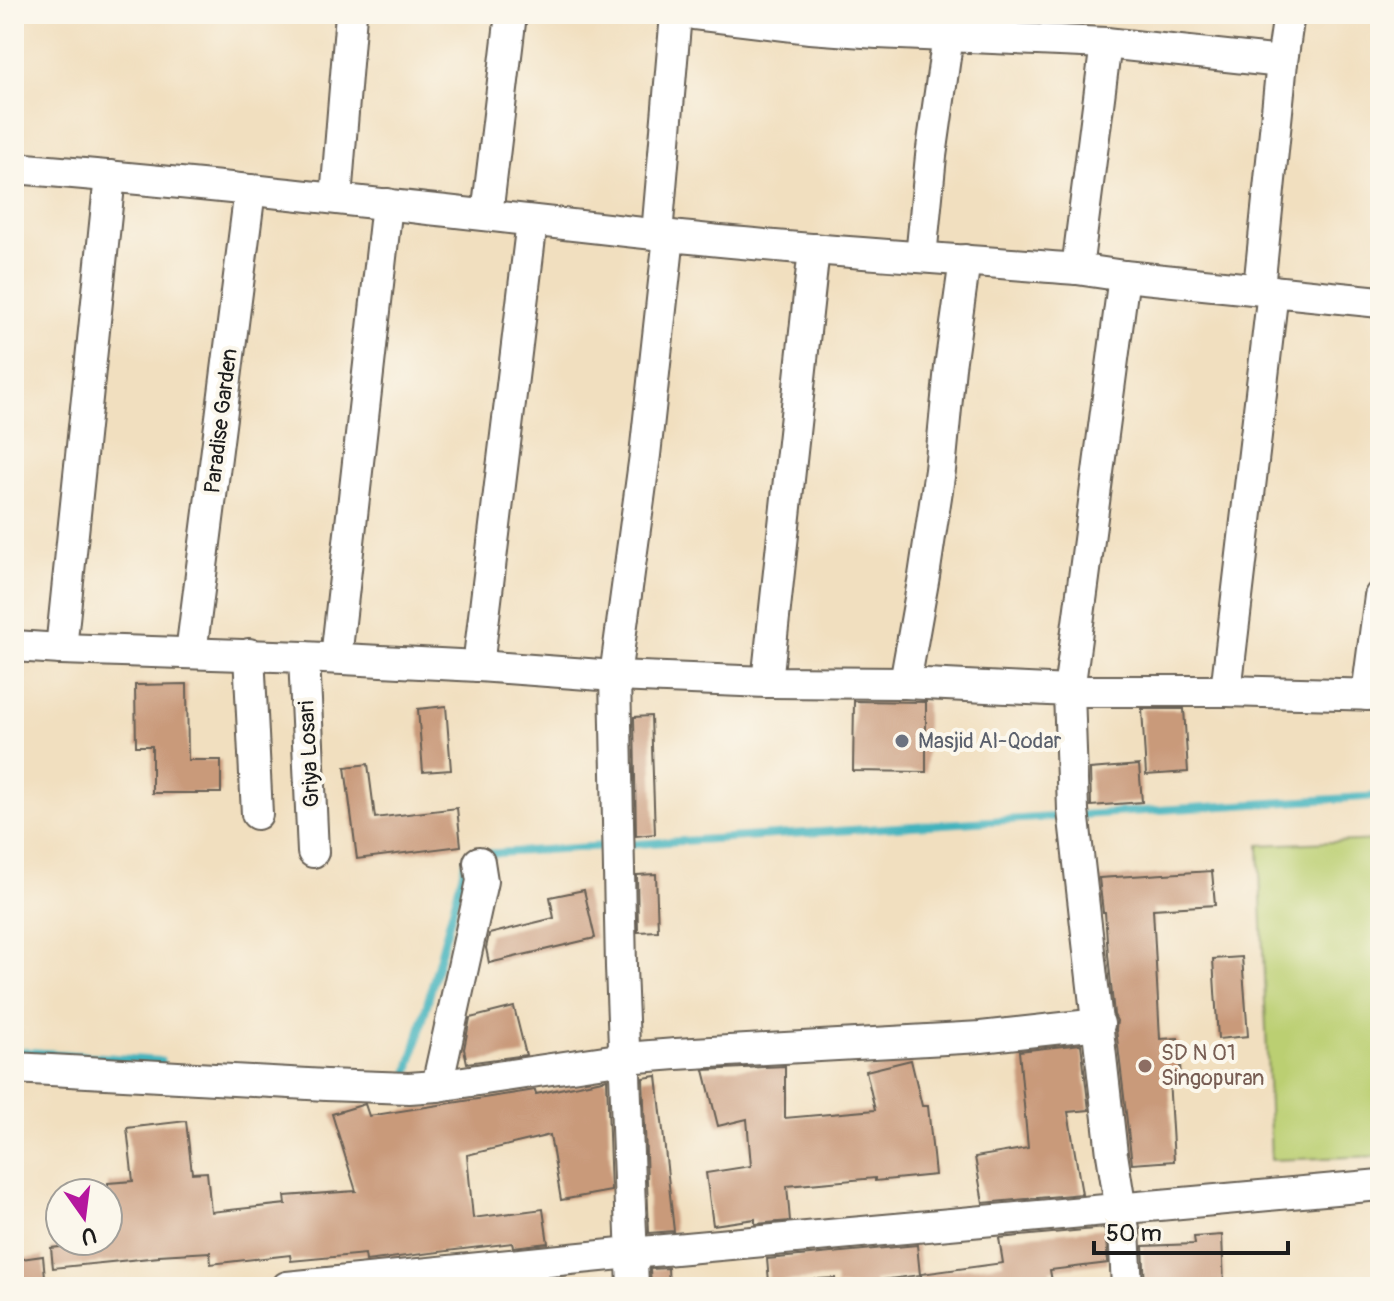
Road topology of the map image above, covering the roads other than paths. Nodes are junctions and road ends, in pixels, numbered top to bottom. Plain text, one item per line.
1 (351, 14) edge
2 (511, 14) edge
3 (676, 14) edge
4 (694, 14) edge
5 (1289, 14) edge
6 (948, 36) junction
7 (1106, 43) junction
8 (1282, 62) junction
9 (14, 168) edge
10 (110, 176) junction
11 (250, 190) junction
12 (336, 198) junction
13 (387, 204) junction
14 (487, 215) junction
15 (532, 221) junction
16 (663, 235) junction
17 (814, 249) junction
18 (921, 257) junction
19 (965, 260) junction
20 (1077, 269) junction
21 (1124, 276) junction
22 (1266, 290) junction
23 (1380, 302) edge
24 (1380, 596) edge
25 (14, 646) edge
26 (61, 649) junction
27 (191, 653) junction
28 (249, 654) junction
29 (304, 657) junction
30 (336, 658) junction
31 (478, 666) junction
32 (615, 676) junction
33 (767, 682) junction
34 (905, 683) junction
35 (1069, 691) junction
36 (1226, 691) junction
37 (1373, 695) edge
38 (257, 814) dead end
39 (313, 852) dead end
40 (479, 862) dead end
41 (1099, 1024) junction
42 (625, 1058) junction
43 (14, 1068) edge
44 (437, 1086) junction
45 (1380, 1185) edge
46 (1121, 1208) junction
47 (631, 1253) junction
48 (287, 1287) edge
49 (633, 1287) edge
50 (1127, 1287) edge

1 - 12 street
2 - 14 street
3 - 16 street
4 - 6 street
5 - 8 street
6 - 7 street
6 - 18 street
7 - 8 street
7 - 20 street
8 - 22 street
9 - 10 street
10 - 11 street
10 - 26 street
11 - 12 street
11 - 27 street, Paradise Garden
12 - 13 street
13 - 14 street
13 - 30 street
14 - 15 street
15 - 16 street
15 - 31 street
16 - 17 street
16 - 32 street
17 - 18 street
17 - 33 street
18 - 19 street
19 - 20 street
19 - 34 street
20 - 21 street
21 - 22 street
21 - 35 street
22 - 23 street
22 - 36 street
24 - 37 street
25 - 26 street
26 - 27 street
27 - 28 street
28 - 29 street
28 - 38 street
29 - 30 street
29 - 39 street, Griya Losari
30 - 31 street
31 - 32 street
32 - 33 street
32 - 42 street
33 - 34 street
34 - 35 street
35 - 36 street
35 - 41 street
36 - 37 street
40 - 44 street
41 - 42 street
41 - 46 street
42 - 44 street
42 - 47 street
43 - 44 street
45 - 46 street
46 - 47 street
46 - 50 street
47 - 48 street
47 - 49 street

